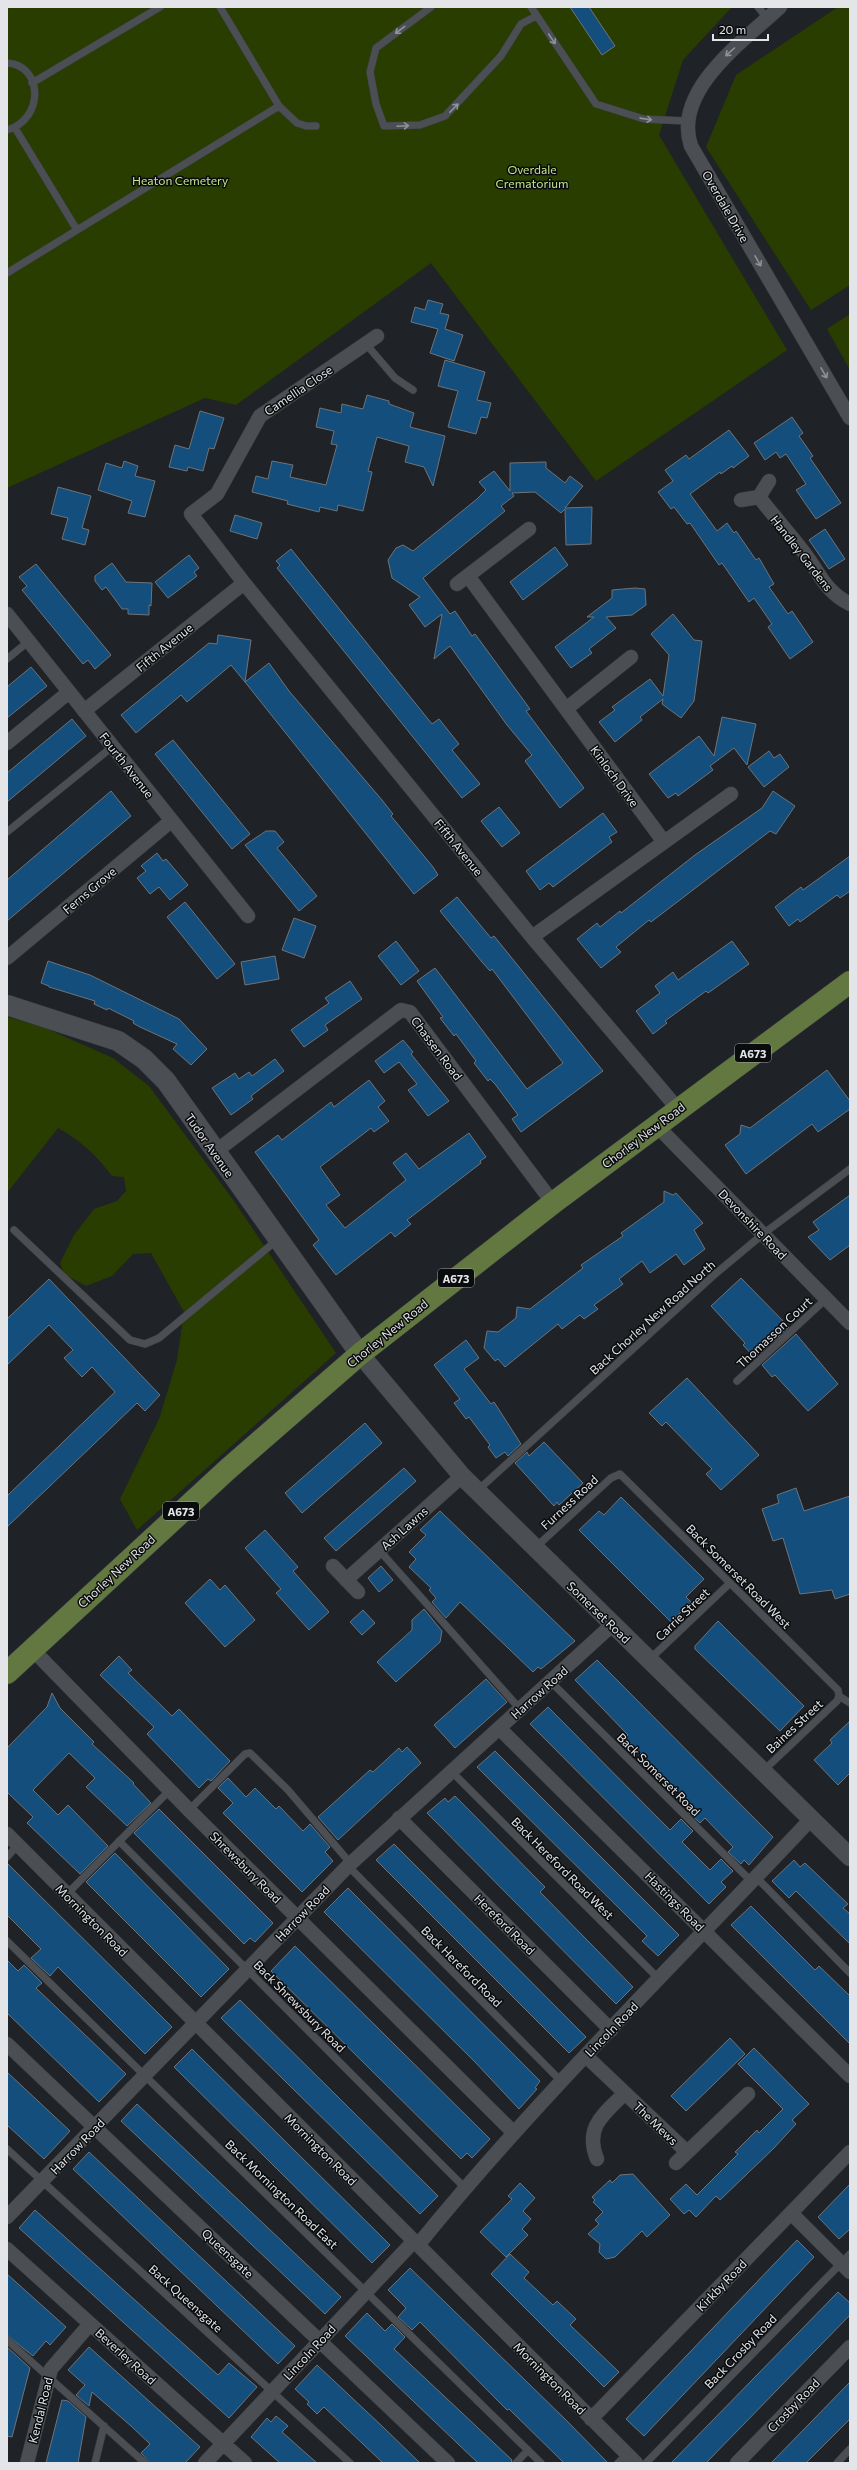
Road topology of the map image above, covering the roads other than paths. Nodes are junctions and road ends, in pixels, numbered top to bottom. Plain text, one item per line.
1 (160, 7) edge
2 (220, 7) edge
3 (431, 7) edge
4 (531, 7) edge
5 (758, 7) edge
6 (780, 7) edge
7 (536, 16) junction
8 (768, 19) junction
9 (7, 63) edge
10 (32, 83) junction
11 (280, 106) junction
12 (686, 121) junction
13 (316, 126) dead end
14 (15, 128) junction
15 (7, 130) edge
16 (77, 230) junction
17 (7, 273) edge
18 (372, 340) joint
19 (413, 390) dead end
20 (850, 418) edge
21 (769, 481) dead end
22 (759, 497) junction
23 (741, 500) dead end
24 (191, 514) joint
25 (529, 529) dead end
26 (244, 583) junction
27 (850, 604) edge
28 (7, 614) edge
29 (29, 641) junction
30 (630, 656) dead end
31 (7, 659) edge
32 (69, 692) junction
33 (566, 709) junction
34 (84, 711) junction
35 (7, 744) edge
36 (112, 746) junction
37 (731, 794) dead end
38 (171, 821) junction
39 (7, 832) edge
40 (664, 842) junction
41 (248, 916) dead end
42 (532, 937) junction
43 (7, 958) edge
44 (850, 982) edge
45 (7, 1004) edge
46 (678, 1109) junction
47 (656, 1125) junction
48 (215, 1152) junction
49 (850, 1169) edge
50 (553, 1202) junction
51 (14, 1230) dead end
52 (763, 1234) junction
53 (277, 1240) junction
54 (826, 1299) junction
55 (850, 1323) edge
56 (360, 1354) junction
57 (737, 1381) dead end
58 (620, 1474) joint
59 (462, 1476) junction
60 (476, 1491) junction
61 (535, 1549) junction
62 (379, 1550) junction
63 (333, 1566) dead end
64 (346, 1580) junction
65 (730, 1583) junction
66 (358, 1592) dead end
67 (612, 1625) junction
68 (32, 1649) junction
69 (648, 1661) junction
70 (7, 1672) edge
71 (550, 1681) junction
72 (840, 1696) junction
73 (850, 1703) edge
74 (520, 1709) junction
75 (499, 1728) junction
76 (451, 1771) junction
77 (762, 1772) junction
78 (170, 1790) junction
79 (189, 1810) junction
80 (399, 1818) junction
81 (810, 1819) junction
82 (7, 1834) edge
83 (119, 1841) junction
84 (18, 1846) junction
85 (7, 1857) edge
86 (850, 1858) edge
87 (349, 1865) junction
88 (754, 1880) junction
89 (67, 1894) junction
90 (298, 1918) junction
91 (705, 1931) junction
92 (7, 1940) edge
93 (248, 1970) junction
94 (850, 1973) edge
95 (658, 1979) junction
96 (196, 2023) junction
97 (610, 2030) junction
98 (7, 2044) edge
99 (586, 2056) junction
100 (145, 2076) junction
101 (850, 2076) edge
102 (561, 2081) junction
103 (625, 2093) junction
104 (748, 2094) dead end
105 (94, 2127) junction
106 (514, 2133) junction
107 (7, 2149) edge
108 (687, 2152) junction
109 (850, 2152) edge
110 (597, 2159) dead end
111 (676, 2163) dead end
112 (42, 2182) junction
113 (465, 2188) junction
114 (791, 2213) junction
115 (7, 2217) edge
116 (416, 2243) junction
117 (7, 2249) edge
118 (847, 2263) edge
119 (366, 2292) junction
120 (90, 2324) junction
121 (7, 2340) edge
122 (320, 2341) junction
123 (850, 2347) edge
124 (48, 2376) junction
125 (272, 2391) junction
126 (591, 2418) junction
127 (104, 2426) junction
128 (223, 2444) junction
129 (850, 2449) edge
130 (528, 2450) junction
131 (627, 2460) edge
132 (27, 2463) edge
133 (96, 2463) edge
134 (145, 2463) edge
135 (205, 2463) edge
136 (245, 2463) edge
137 (350, 2463) edge
138 (448, 2463) edge
139 (516, 2463) edge
140 (541, 2463) edge
141 (646, 2463) edge
142 (737, 2463) edge
143 (837, 2463) edge

1 - 10 lane
2 - 11 lane
3 -> 7 lane
4 - 7 lane
5 - 8 lane
6 - 8 street
7 -> 12 lane
8 -> 12 street
9 - 10 lane
10 - 14 lane
11 - 13 lane
11 - 16 lane
12 -> 20 street, Overdale Drive
14 - 15 lane
14 - 16 lane
16 - 17 lane
18 - 19 lane
18 - 24 street, Camellia Close
21 - 22 street
22 - 23 street
22 - 27 street, Handley Gardens
24 - 26 street, Fifth Avenue
25 - 33 street, Kinloch Drive
26 - 34 street, Fifth Avenue
26 - 42 street, Fifth Avenue
28 - 29 street, Fourth Avenue
29 - 31 lane
29 - 32 street, Fourth Avenue
30 - 33 street
32 - 34 street, Fourth Avenue
32 - 35 street
33 - 40 street, Kinloch Drive
34 - 36 street, Fourth Avenue
36 - 38 street, Fourth Avenue
36 - 39 lane
37 - 40 street
38 - 41 street, Fourth Avenue
38 - 43 street, Ferns Grove
40 - 42 street
42 - 46 street, Fifth Avenue
44 - 46 main road, Chorley New Road / A673
45 - 48 main road, Tudor Avenue
46 - 47 main road, Chorley New Road / A673
47 - 50 main road, Chorley New Road / A673
47 - 52 street, Devonshire Road
48 - 50 street, Chassen Road
48 - 53 main road, Tudor Avenue
49 - 52 lane, Back Chorley New Road North
50 - 56 main road, Chorley New Road / A673
51 - 53 lane
52 - 54 street, Devonshire Road
52 - 60 lane, Back Chorley New Road North
53 - 56 main road, Tudor Avenue
54 - 55 street, Devonshire Road
54 - 57 lane, Thomasson Court
56 - 59 street, Somerset Road
56 - 68 main road, Chorley New Road / A673
58 - 61 lane, Furness Road
58 - 65 lane, Back Somerset Road West
59 - 60 street, Somerset Road
59 - 62 street, Ash Lawns
60 - 61 street, Somerset Road
61 - 67 street, Somerset Road
62 - 64 street, Ash Lawns
62 - 74 lane
63 - 64 street
64 - 66 street
65 - 69 lane, Carrie Street
65 - 72 lane, Back Somerset Road West
67 - 69 street, Somerset Road
67 - 71 street, Harrow Road
68 - 70 main road, Chorley New Road / A673
68 - 78 street, Shrewsbury Road
69 - 77 street, Somerset Road
71 - 74 street, Harrow Road
71 - 88 lane, Back Somerset Road
72 - 73 lane, Back Somerset Road West
72 - 77 lane, Baines Street
74 - 75 street, Harrow Road
75 - 76 street, Harrow Road
75 - 91 street, Hastings Road
76 - 80 street, Harrow Road
76 - 95 lane, Back Hereford Road West
77 - 81 street, Somerset Road
78 - 79 street, Shrewsbury Road
78 - 83 lane
79 - 87 lane, Back Hereford Road
79 - 90 street, Shrewsbury Road
80 - 87 street, Harrow Road
80 - 97 street, Hereford Road
81 - 86 street, Somerset Road
81 - 88 street, Lincoln Road
82 - 84 street, Mornington Road
83 - 89 lane
83 - 93 lane, Back Shrewsbury Road
84 - 85 lane
84 - 89 street, Mornington Road
87 - 90 street, Harrow Road
87 - 102 lane, Back Hereford Road
88 - 91 street, Lincoln Road
88 - 94 lane, Back Somerset Road
89 - 96 street, Mornington Road
90 - 93 street, Harrow Road
90 - 106 street, Shrewsbury Road
91 - 95 street, Lincoln Road
91 - 101 street, Hastings Road
92 - 100 lane, Back Mornington Road East
93 - 96 street, Harrow Road
93 - 113 lane, Back Shrewsbury Road
95 - 97 street, Lincoln Road
96 - 100 street, Harrow Road
96 - 116 street, Mornington Road
97 - 99 street, Lincoln Road
98 - 105 street, Queensgate
99 - 102 street, Lincoln Road
99 - 103 street, The Mews
100 - 105 street, Harrow Road
100 - 119 lane, Back Mornington Road East
102 - 106 street, Lincoln Road
103 - 108 street, The Mews
103 - 110 street, The Mews
104 - 108 street, The Mews
105 - 112 street, Harrow Road
105 - 122 street, Queensgate
106 - 113 street, Lincoln Road
107 - 112 lane, Back Queensgate
108 - 111 street, The Mews
109 - 114 street, Kirkby Road
112 - 115 street, Harrow Road
112 - 125 lane, Back Queensgate
113 - 116 street, Lincoln Road
114 - 118 street
114 - 126 street, Kirkby Road
116 - 119 street, Lincoln Road
116 - 126 street, Mornington Road
117 - 120 street, Beverley Road
118 - 141 lane, Back Crosby Road
119 - 122 street, Lincoln Road
119 - 130 lane, Back Mornington Road East
120 - 124 street, Kendal Road
120 - 128 street, Beverley Road
121 - 124 lane
122 - 125 street, Lincoln Road
122 - 138 street, Queensgate
123 - 142 street, Crosby Road
124 - 127 lane
124 - 132 street, Kendal Road
125 - 128 street, Lincoln Road
125 - 137 lane, Back Queensgate
126 - 131 street, Mornington Road
127 - 133 lane
127 - 134 lane
128 - 135 street, Lincoln Road
128 - 136 street, Beverley Road
129 - 143 lane
130 - 139 lane
130 - 140 lane, Back Mornington Road East

